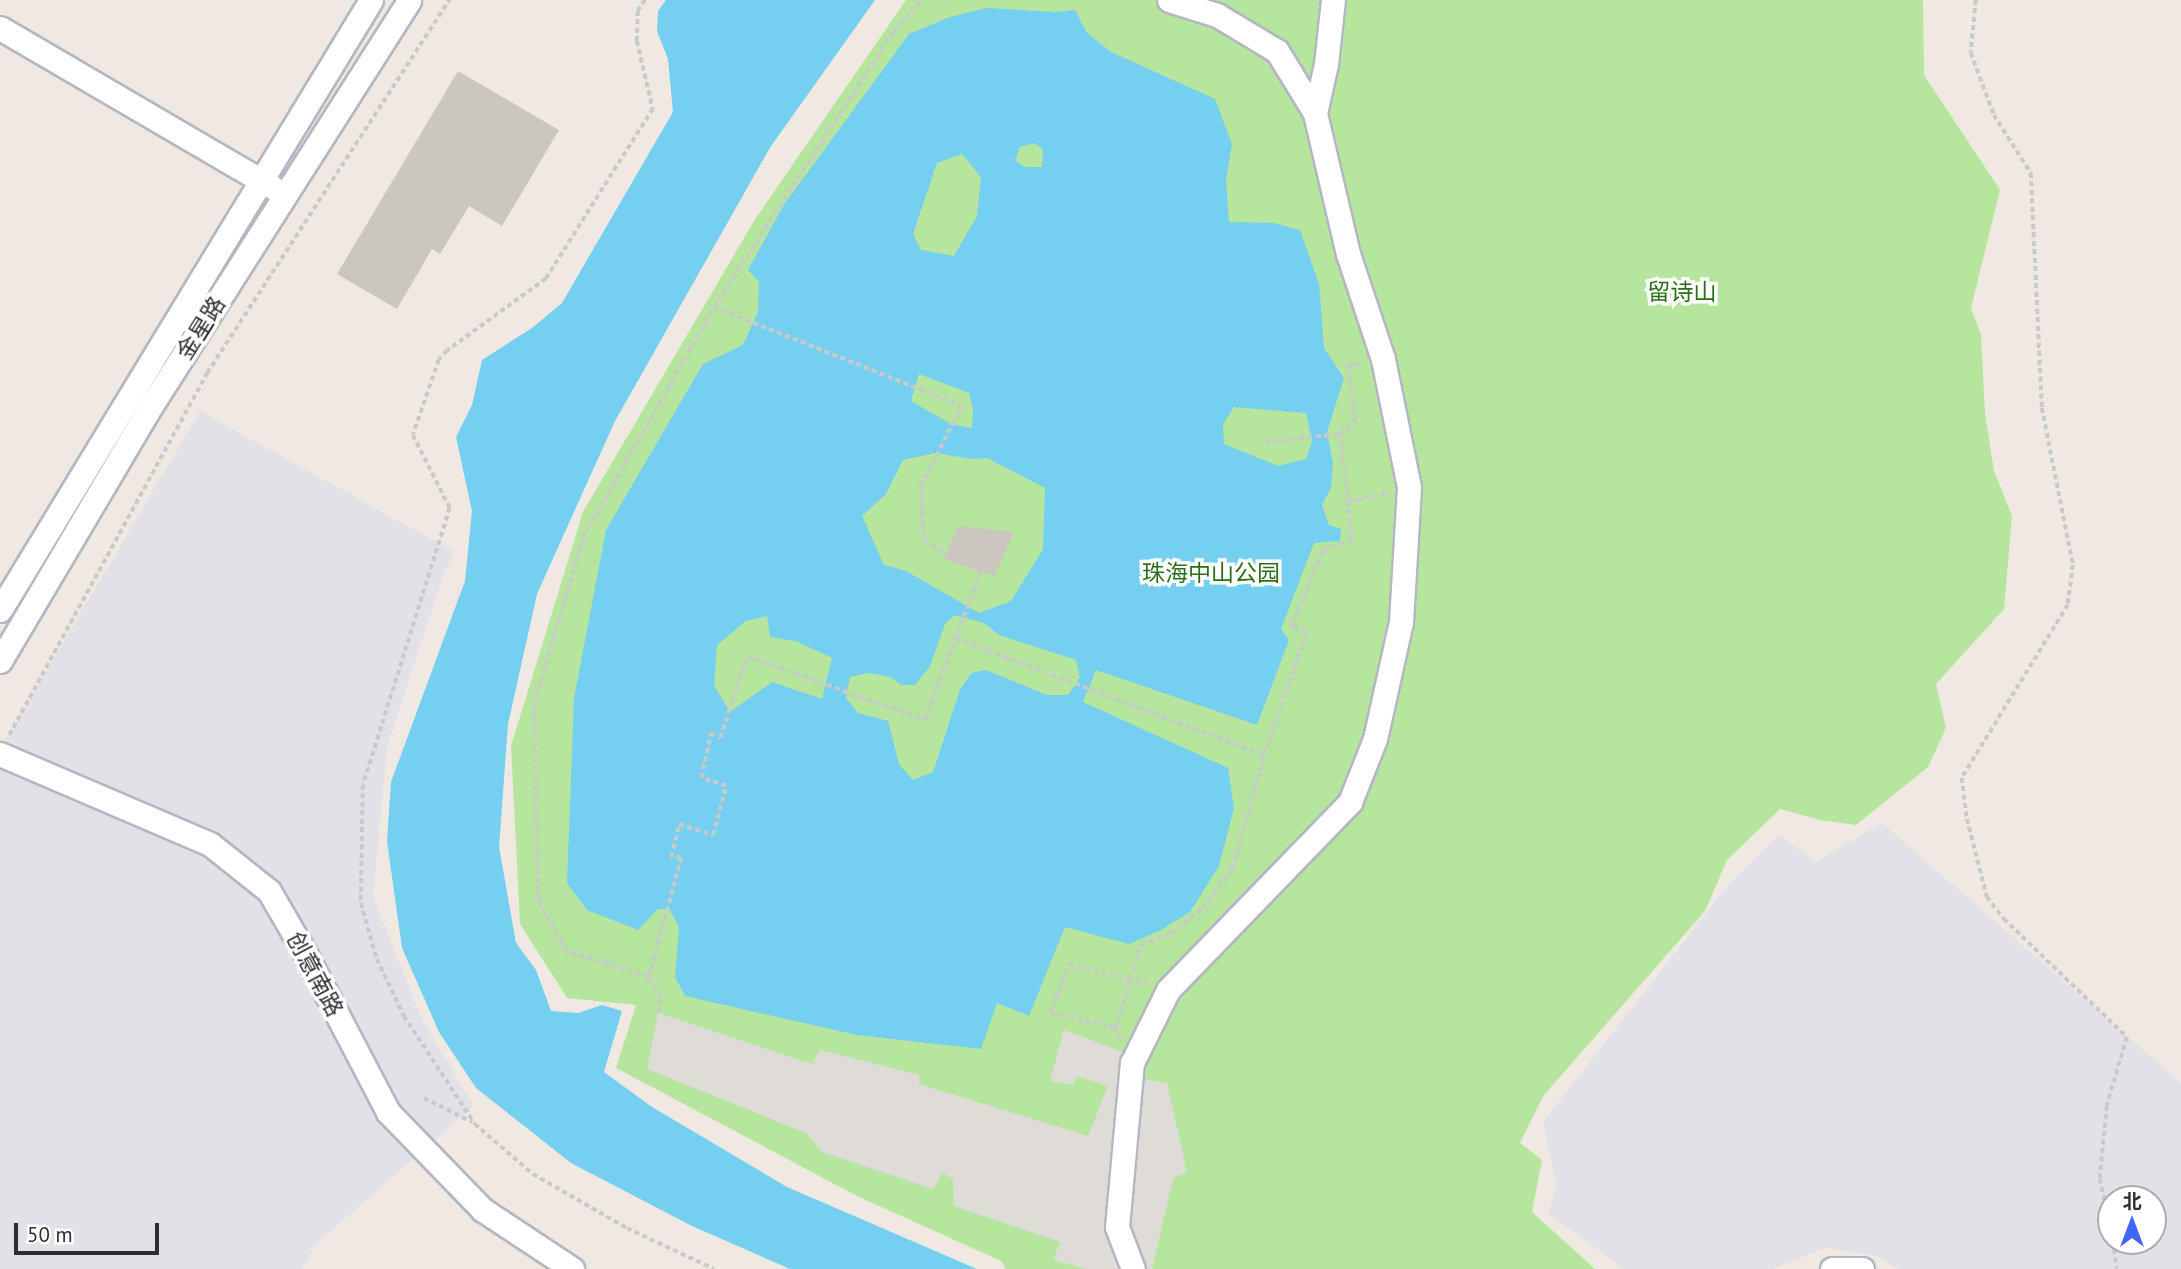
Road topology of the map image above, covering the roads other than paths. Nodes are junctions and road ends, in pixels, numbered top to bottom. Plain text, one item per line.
1 (371, 0) edge
2 (409, 0) edge
3 (1169, 0) edge
4 (1333, 0) edge
5 (0, 28) edge
6 (1315, 113) junction
7 (261, 178) junction
8 (284, 197) junction
9 (0, 610) edge
10 (0, 661) edge
11 (3, 747) edge
12 (572, 1269) edge
13 (1133, 1269) edge
14 (1832, 1269) edge
15 (1863, 1269) edge

1 - 7 street, 金星路
2 - 8 street, 金星路
3 - 6 street
4 - 6 street
5 - 7 street
6 - 13 street
7 - 8 street
7 - 9 street, 金星路
8 - 10 street, 金星路
11 - 12 street, 创意南路
14 - 15 street

